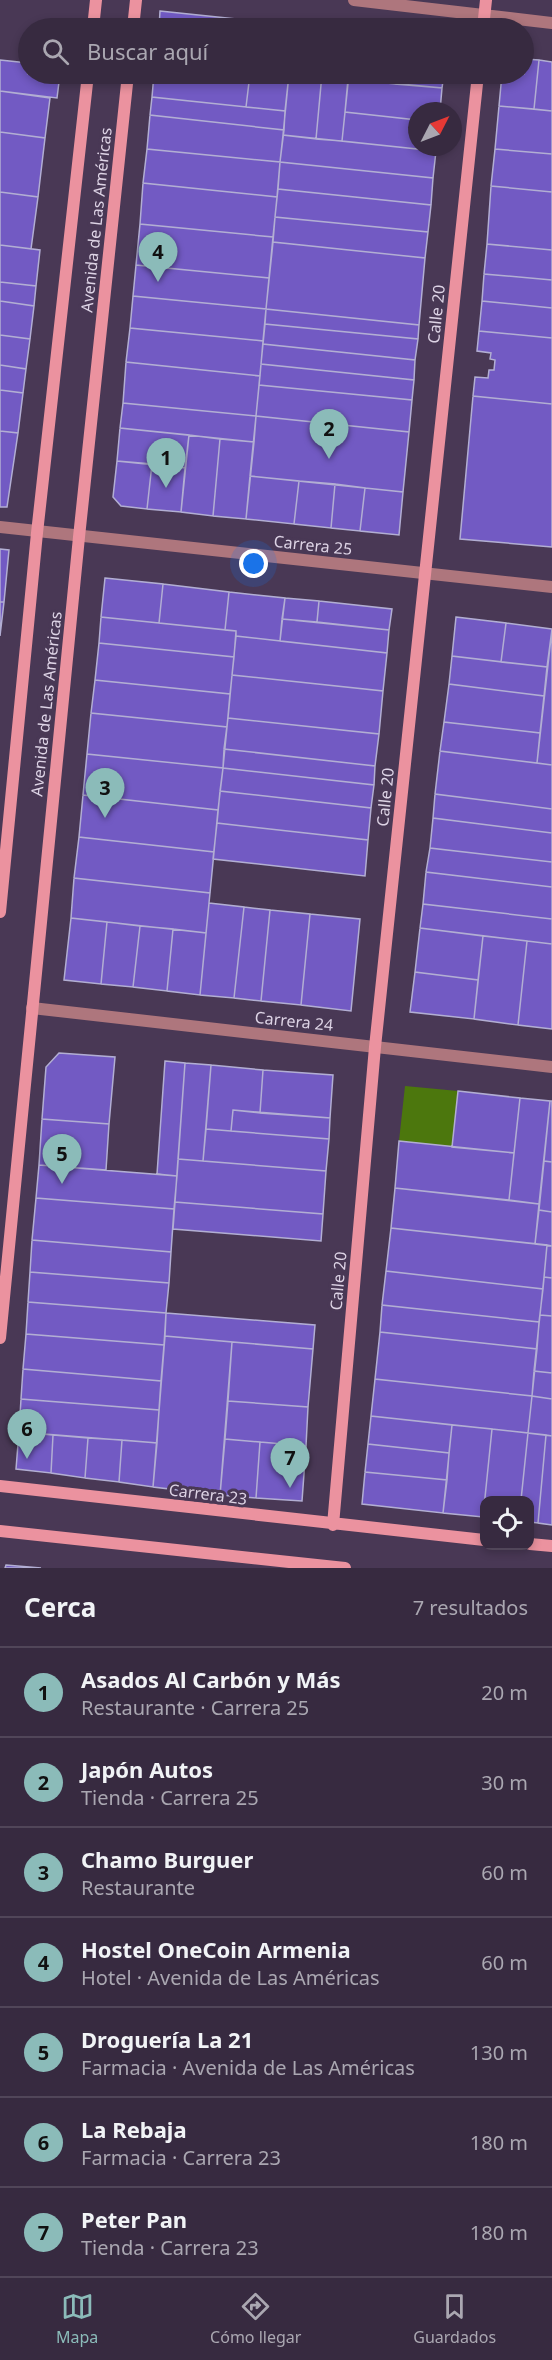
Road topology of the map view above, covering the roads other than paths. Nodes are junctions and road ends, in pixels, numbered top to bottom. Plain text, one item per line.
1 (96, 0) edge
2 (136, 0) edge
3 (354, 0) edge
4 (486, 0) edge
5 (484, 15) junction
6 (94, 18) edge
7 (134, 18) edge
8 (484, 18) edge
9 (510, 18) edge
10 (534, 21) edge
11 (552, 23) edge
12 (87, 84) edge
13 (127, 84) edge
14 (477, 84) edge
15 (0, 527) edge
16 (37, 532) junction
17 (79, 537) junction
18 (425, 574) junction
19 (552, 587) edge
20 (0, 912) edge
21 (32, 1008) junction
22 (375, 1047) junction
23 (552, 1066) edge
24 (0, 1338) edge
25 (0, 1486) edge
26 (333, 1525) junction
27 (0, 1531) edge
28 (480, 1540) edge
29 (534, 1544) edge
30 (552, 1546) edge
31 (345, 1568) edge

1 - 6 main road
2 - 7 main road
3 - 5 street
4 - 5 main road
5 - 8 main road
5 - 9 street
10 - 11 street
12 - 16 main road, Avenida de Las Américas
13 - 17 main road, Avenida de Las Américas
14 - 18 main road, Calle 20
15 - 16 street, Carrera 25
16 - 17 street, Carrera 25
16 - 20 main road, Avenida de Las Américas
17 - 18 street, Carrera 25
17 - 21 main road, Avenida de Las Américas
18 - 19 street, Carrera 25
18 - 22 main road, Calle 20
21 - 22 street, Carrera 24
21 - 24 main road, Avenida de Las Américas
22 - 23 street, Carrera 24
22 - 26 main road, Calle 20
25 - 26 main road, Carrera 23
26 - 28 main road, Carrera 23
27 - 31 main road
29 - 30 main road

